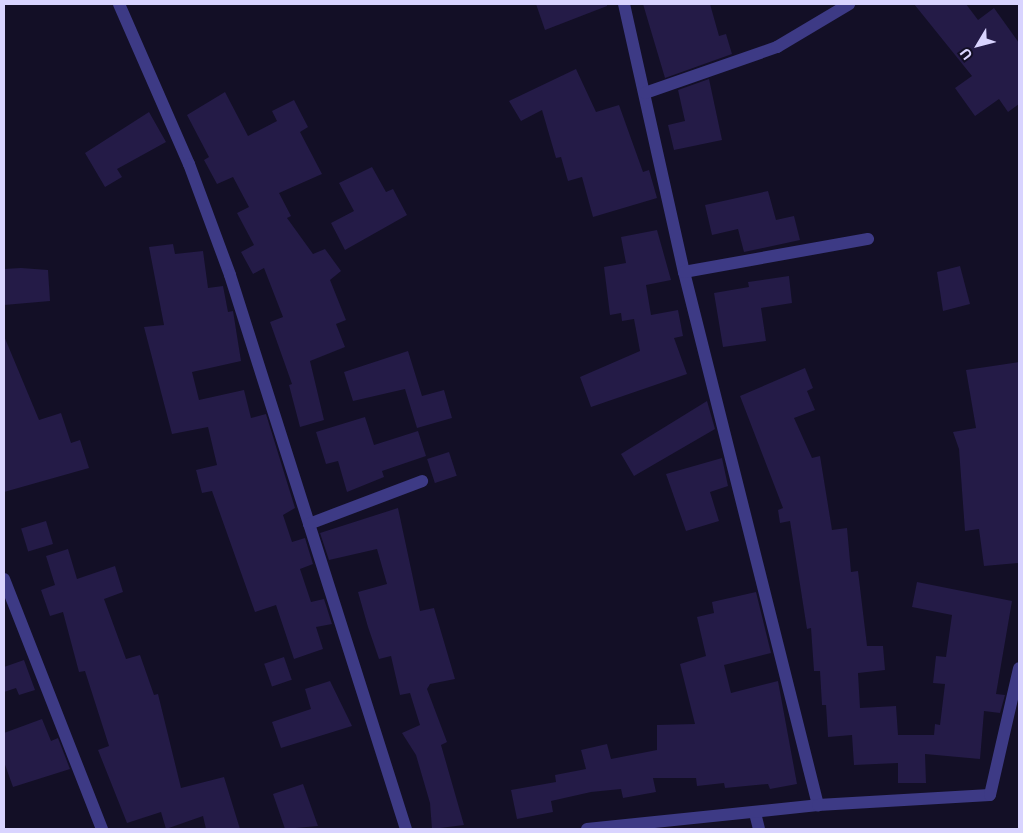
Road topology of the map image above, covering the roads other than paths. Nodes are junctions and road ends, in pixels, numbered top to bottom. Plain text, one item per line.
1 (119, 4) edge
2 (624, 4) edge
3 (849, 4) edge
4 (645, 93) junction
5 (868, 239) dead end
6 (684, 272) junction
7 (422, 481) dead end
8 (309, 524) junction
9 (4, 579) edge
10 (1019, 668) edge
11 (818, 805) junction
12 (755, 813) junction
13 (102, 829) edge
14 (406, 829) edge
15 (586, 829) edge
16 (760, 829) edge

1 - 8 street
2 - 4 street
3 - 4 street
4 - 6 street
5 - 6 street
6 - 11 street
7 - 8 street
8 - 14 street
9 - 13 street
10 - 11 street
11 - 12 street
12 - 15 street
12 - 16 street

